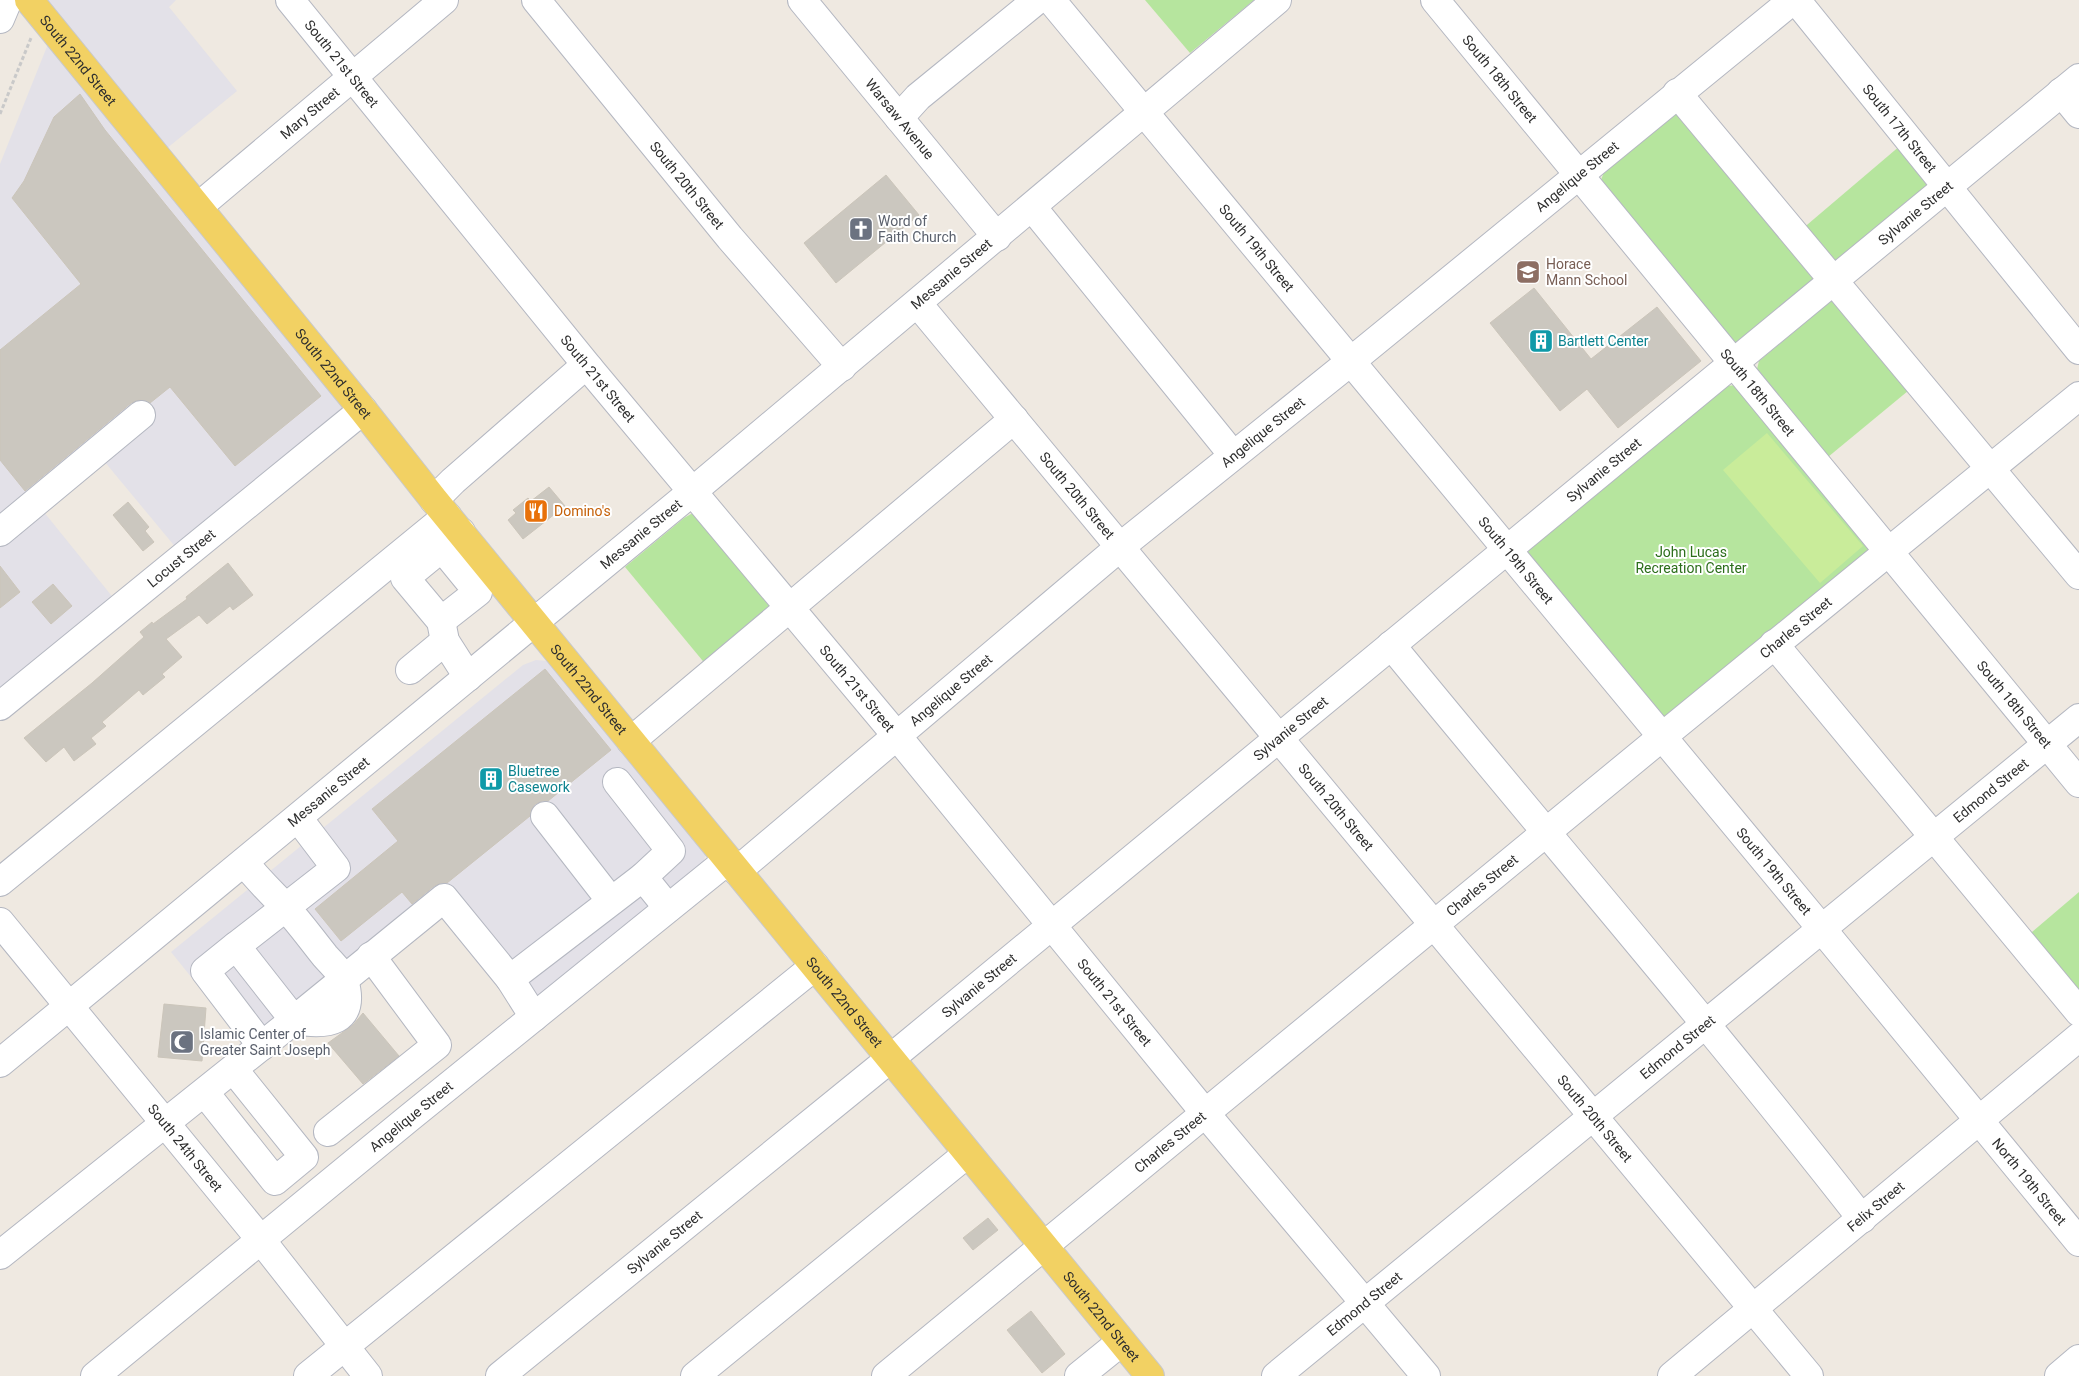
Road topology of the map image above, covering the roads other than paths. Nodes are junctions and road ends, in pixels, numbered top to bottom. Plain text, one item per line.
1 (8, 0) edge
2 (30, 0) edge
3 (290, 0) edge
4 (444, 0) edge
5 (536, 0) edge
6 (802, 0) edge
7 (1037, 0) edge
8 (1051, 0) edge
9 (1277, 0) edge
10 (1435, 0) edge
11 (1795, 0) edge
12 (0, 19) edge
13 (353, 75) junction
14 (2070, 85) edge
15 (1678, 93) junction
16 (1144, 112) junction
17 (2079, 114) edge
18 (899, 118) junction
19 (1578, 176) junction
20 (1947, 186) junction
21 (198, 207) junction
22 (1032, 208) junction
23 (997, 237) junction
24 (1834, 281) junction
25 (918, 304) junction
26 (2079, 350) edge
27 (1350, 362) junction
28 (1733, 363) junction
29 (842, 367) junction
30 (589, 368) junction
31 (2079, 396) edge
32 (363, 410) junction
33 (142, 415) dead end
34 (1014, 419) junction
35 (1233, 455) junction
36 (1990, 468) junction
37 (693, 491) junction
38 (446, 524) junction
39 (0, 532) edge
40 (1120, 547) junction
41 (1507, 550) junction
42 (1888, 551) junction
43 (2079, 575) edge
44 (790, 608) junction
45 (535, 622) junction
46 (443, 631) junction
47 (1774, 644) junction
48 (1392, 645) junction
49 (410, 670) dead end
50 (468, 677) junction
51 (0, 706) edge
52 (2079, 718) edge
53 (897, 736) junction
54 (1663, 736) junction
55 (1279, 738) junction
56 (631, 741) junction
57 (2047, 745) junction
58 (617, 782) dead end
59 (2079, 783) edge
60 (545, 816) dead end
61 (298, 818) junction
62 (1545, 833) junction
63 (1934, 837) junction
64 (244, 862) junction
65 (733, 865) junction
66 (642, 877) junction
67 (0, 882) edge
68 (611, 901) junction
69 (285, 907) junction
70 (668, 908) junction
71 (0, 922) edge
72 (1434, 924) junction
73 (1052, 925) junction
74 (1822, 928) junction
75 (236, 946) junction
76 (371, 956) junction
77 (816, 966) junction
78 (510, 978) junction
79 (343, 979) junction
80 (70, 1006) junction
81 (2079, 1012) edge
82 (534, 1017) junction
83 (294, 1020) junction
84 (1705, 1023) junction
85 (2079, 1037) edge
86 (262, 1046) junction
87 (890, 1058) junction
88 (0, 1063) edge
89 (234, 1070) junction
90 (205, 1093) junction
91 (1205, 1113) junction
92 (1592, 1116) junction
93 (1980, 1120) junction
94 (165, 1124) junction
95 (328, 1132) dead end
96 (967, 1154) junction
97 (1862, 1219) junction
98 (261, 1240) junction
99 (2079, 1242) edge
100 (1043, 1247) junction
101 (0, 1255) edge
102 (1365, 1303) junction
103 (1754, 1309) junction
104 (1121, 1342) junction
105 (344, 1347) junction
106 (2079, 1359) edge
107 (95, 1376) edge
108 (308, 1376) edge
109 (368, 1376) edge
110 (500, 1376) edge
111 (695, 1376) edge
112 (886, 1376) edge
113 (1079, 1376) edge
114 (1150, 1376) edge
115 (1276, 1376) edge
116 (1426, 1376) edge
117 (1672, 1376) edge
118 (1809, 1376) edge
119 (2058, 1376) edge

1 - 12 street
2 - 21 main road, South 22nd Street
3 - 13 street, South 21st Street
4 - 13 street, Mary Street
5 - 29 street, South 20th Street
6 - 18 street, Warsaw Avenue
7 - 18 street
8 - 16 street, South 19th Street
9 - 16 street, Messanie Street
10 - 19 street, South 18th Street
11 - 15 street, Angelique Street
11 - 20 street, South 17th Street
13 - 21 street, Mary Street
13 - 30 street, South 21st Street
14 - 17 street
14 - 20 street, Sylvanie Street
15 - 19 street, Angelique Street
15 - 24 street
16 - 22 street, Messanie Street
16 - 27 street, South 19th Street
18 - 23 street, Warsaw Avenue
19 - 27 street, Angelique Street
19 - 28 street, South 18th Street
20 - 24 street, Sylvanie Street
20 - 26 street, South 17th Street
21 - 32 main road, South 22nd Street
22 - 23 street, Messanie Street
22 - 35 street
23 - 25 street, Messanie Street
24 - 28 street, Sylvanie Street
24 - 36 street
25 - 29 street, Messanie Street
25 - 34 street, South 20th Street
27 - 35 street, Angelique Street
27 - 41 street, South 19th Street
28 - 41 street, Sylvanie Street
28 - 42 street, South 18th Street
29 - 37 street, Messanie Street
30 - 37 street, South 21st Street
30 - 38 street
31 - 36 street, Charles Street
32 - 38 main road, South 22nd Street
32 - 51 street, Locust Street
33 - 39 street
34 - 40 street, South 20th Street
34 - 44 street
35 - 40 street, Angelique Street
36 - 42 street, Charles Street
36 - 43 street
37 - 44 street, South 21st Street
37 - 45 street, Messanie Street
38 - 45 main road, South 22nd Street
38 - 46 street
38 - 46 street
38 - 67 street
40 - 53 street, Angelique Street
40 - 55 street, South 20th Street
41 - 48 street, Sylvanie Street
41 - 54 street, South 19th Street
42 - 47 street, Charles Street
42 - 57 street, South 18th Street
44 - 53 street, South 21st Street
44 - 56 street
45 - 50 street, Messanie Street
45 - 56 main road, South 22nd Street
46 - 49 street
46 - 50 street
47 - 54 street, Charles Street
47 - 63 street
48 - 55 street, Sylvanie Street
48 - 62 street
50 - 61 street, Messanie Street
52 - 57 street, Edmond Street
53 - 65 street, Angelique Street
53 - 73 street, South 21st Street
54 - 62 street, Charles Street
54 - 74 street, South 19th Street
55 - 72 street, South 20th Street
55 - 73 street, Sylvanie Street
56 - 65 main road, South 22nd Street
57 - 59 street, South 18th Street
57 - 63 street, Edmond Street
58 - 66 street
60 - 68 street
61 - 64 street, Messanie Street
61 - 69 street
62 - 72 street, Charles Street
62 - 84 street
63 - 74 street, Edmond Street
63 - 81 street
64 - 69 street
64 - 80 street, Messanie Street
65 - 70 street, Angelique Street
65 - 77 main road, South 22nd Street
66 - 68 street
66 - 70 street
68 - 78 street
69 - 75 street
69 - 79 street
70 - 82 street, Angelique Street
71 - 80 street, South 24th Street
72 - 91 street, Charles Street
72 - 92 street, South 20th Street
73 - 87 street, Sylvanie Street
73 - 91 street, South 21st Street
74 - 84 street, Edmond Street
74 - 93 street, South 19th Street
75 - 83 street
75 - 86 street
76 - 78 street
76 - 79 street
76 - 95 street
77 - 87 main road, South 22nd Street
77 - 105 street
78 - 82 street
79 - 83 street
80 - 88 street, Messanie Street
80 - 94 street, South 24th Street
82 - 98 street, Angelique Street
83 - 86 street
84 - 92 street, Edmond Street
84 - 97 street
85 - 93 street, Felix Street
86 - 89 street
87 - 96 main road, South 22nd Street
87 - 110 street, Sylvanie Street
89 - 90 street
89 - 90 street
90 - 94 street
91 - 100 street, Charles Street
91 - 102 street, South 21st Street
92 - 102 street, Edmond Street
92 - 103 street, South 20th Street
93 - 97 street, Felix Street
93 - 99 street, North 19th Street
94 - 98 street, South 24th Street
94 - 101 street
96 - 100 main road, South 22nd Street
96 - 111 street
97 - 103 street, Felix Street
98 - 105 street, South 24th Street
98 - 107 street, Angelique Street
100 - 104 main road, South 22nd Street
100 - 112 street, Charles Street
102 - 115 street, Edmond Street
102 - 116 street, South 21st Street
103 - 117 street, Felix Street
103 - 118 street, South 20th Street
104 - 113 street
104 - 114 main road, South 22nd Street
105 - 108 street
105 - 109 street, South 24th Street
106 - 119 street

